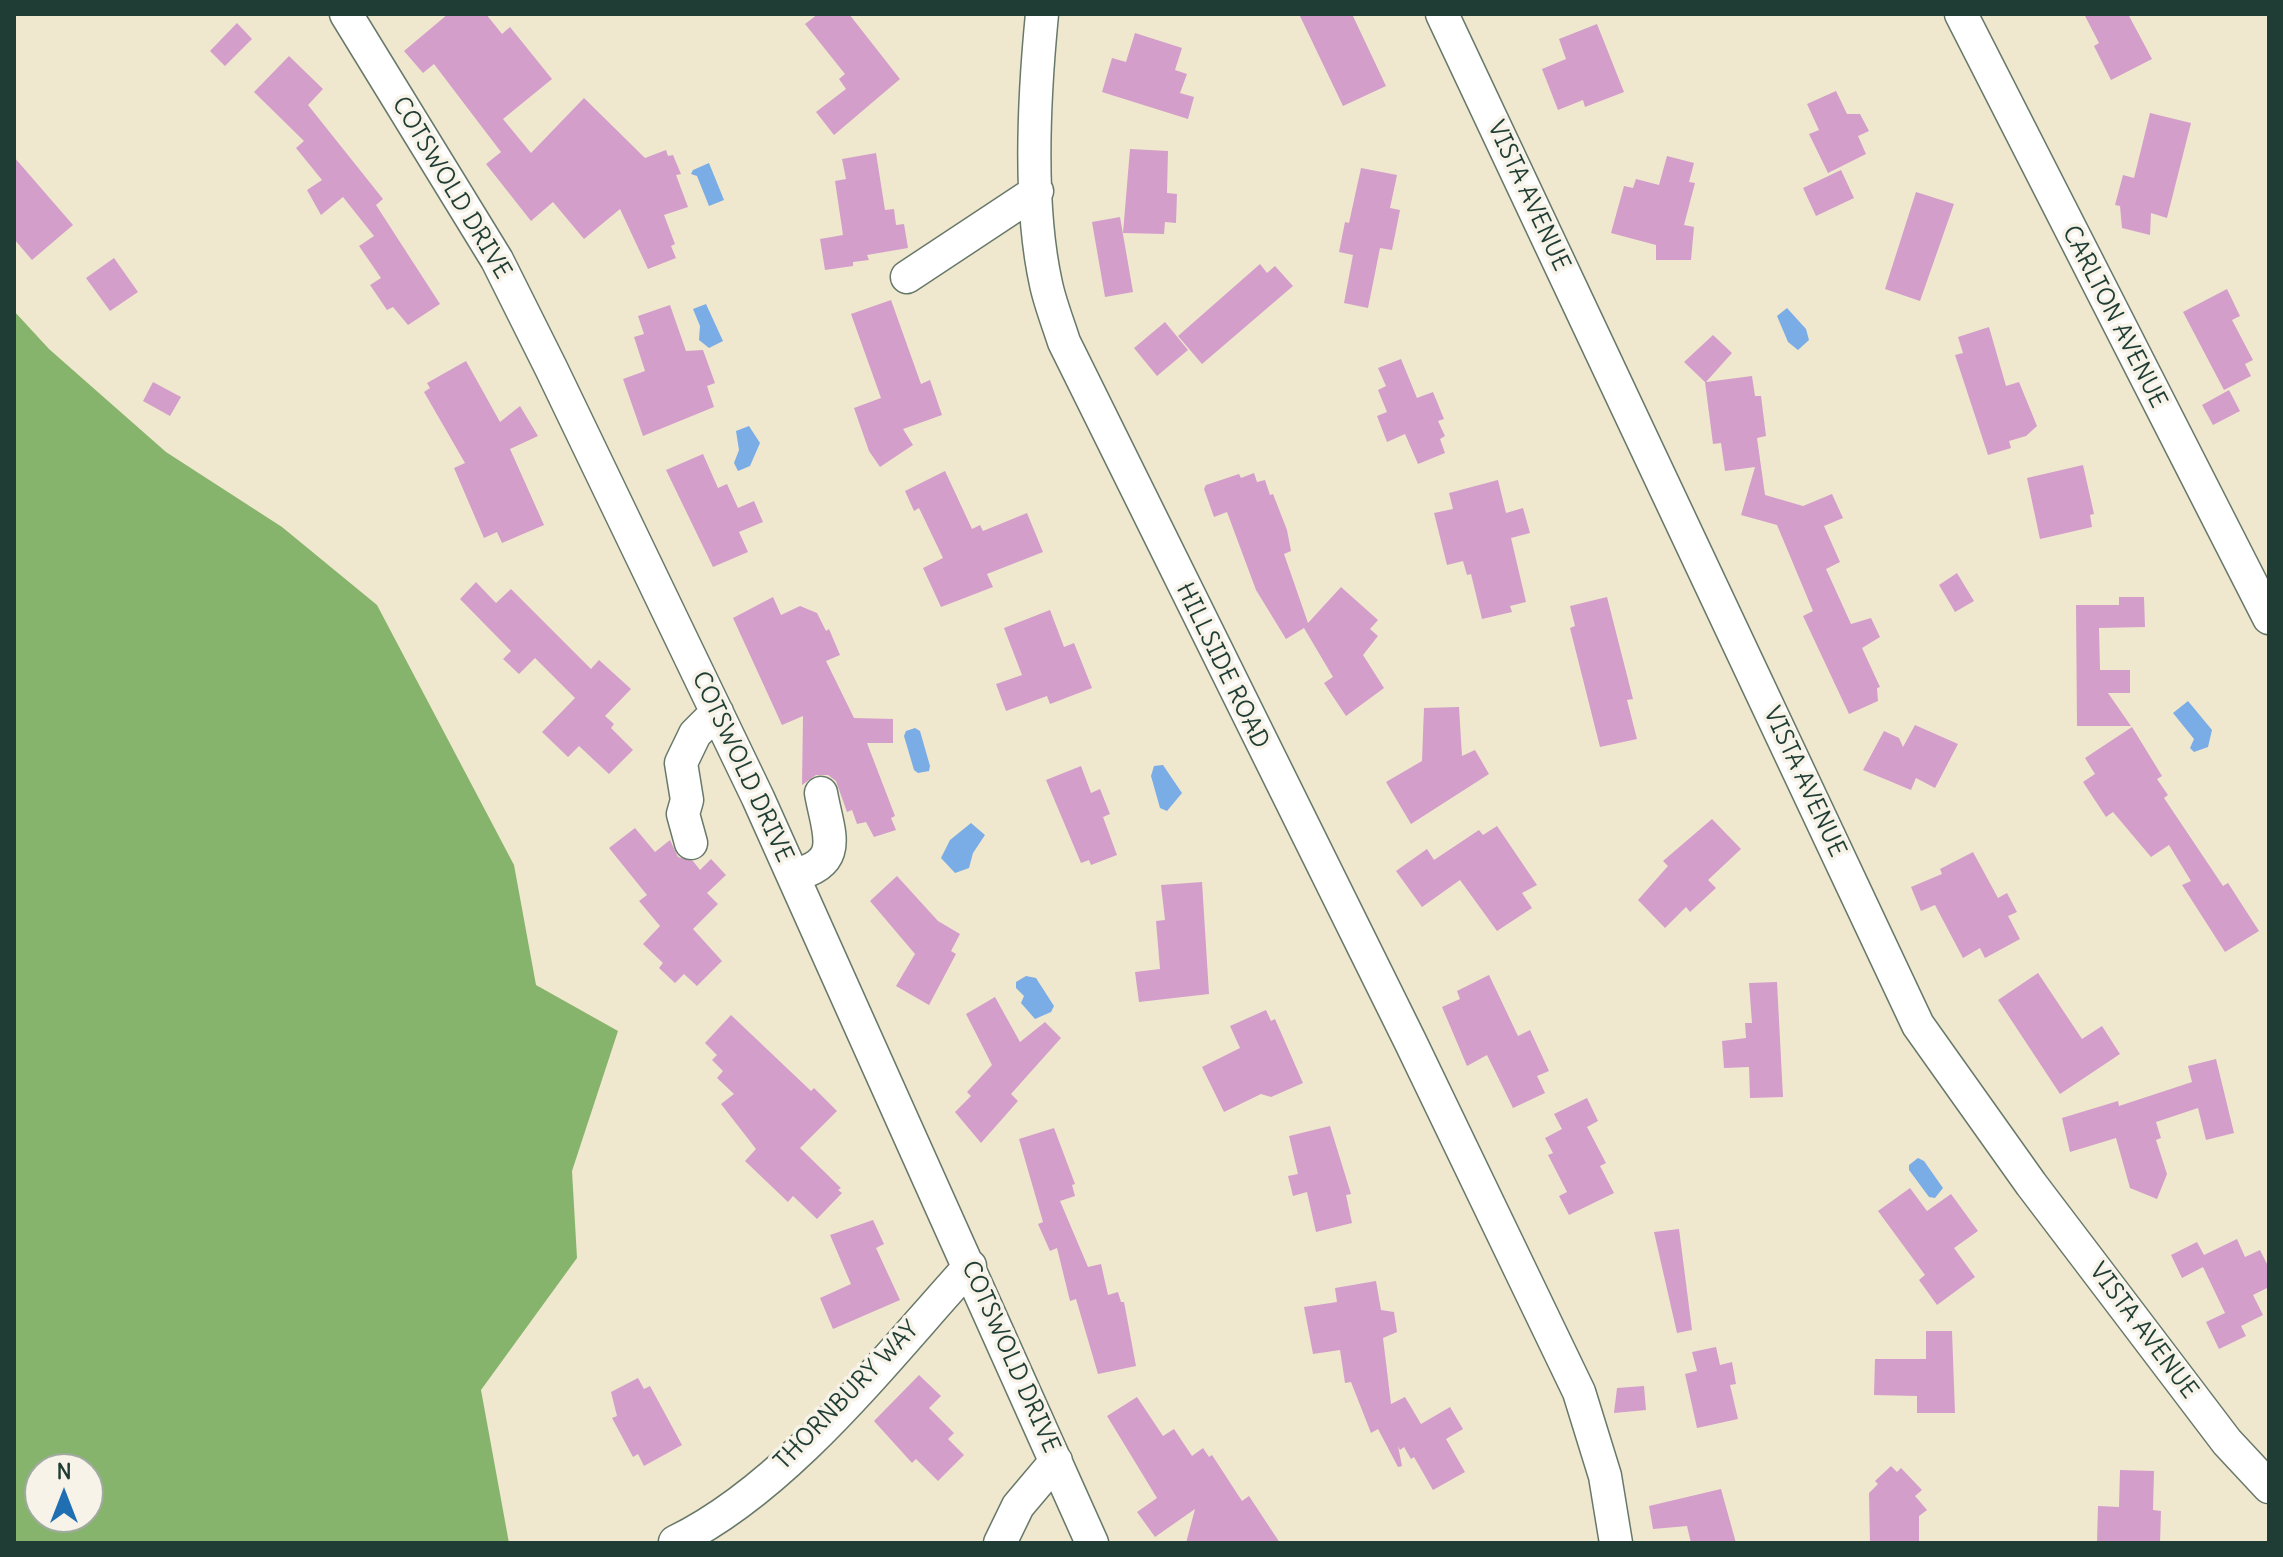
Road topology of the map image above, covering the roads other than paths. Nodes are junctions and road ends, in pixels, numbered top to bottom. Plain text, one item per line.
1 (346, 14) edge
2 (1042, 14) edge
3 (1442, 14) edge
4 (1961, 14) edge
5 (1037, 191) junction
6 (907, 277) dead end
7 (2269, 618) edge
8 (717, 712) junction
9 (821, 793) dead end
10 (691, 843) dead end
11 (793, 875) junction
12 (970, 1266) junction
13 (1056, 1461) junction
14 (2269, 1487) edge
15 (675, 1542) edge
16 (1000, 1543) edge
17 (1092, 1543) edge
18 (1616, 1543) edge

1 - 8 street, COTSWOLD DRIVE
2 - 5 street, HILLSIDE ROAD
3 - 14 street, VISTA AVENUE
4 - 7 street, CARLTON AVENUE
5 - 6 street
5 - 18 street, HILLSIDE ROAD
8 - 10 street
8 - 11 street, COTSWOLD DRIVE
9 - 11 street
11 - 12 street, COTSWOLD DRIVE
12 - 13 street, COTSWOLD DRIVE
12 - 15 street, THORNBURY WAY
13 - 16 street
13 - 17 street, COTSWOLD DRIVE

